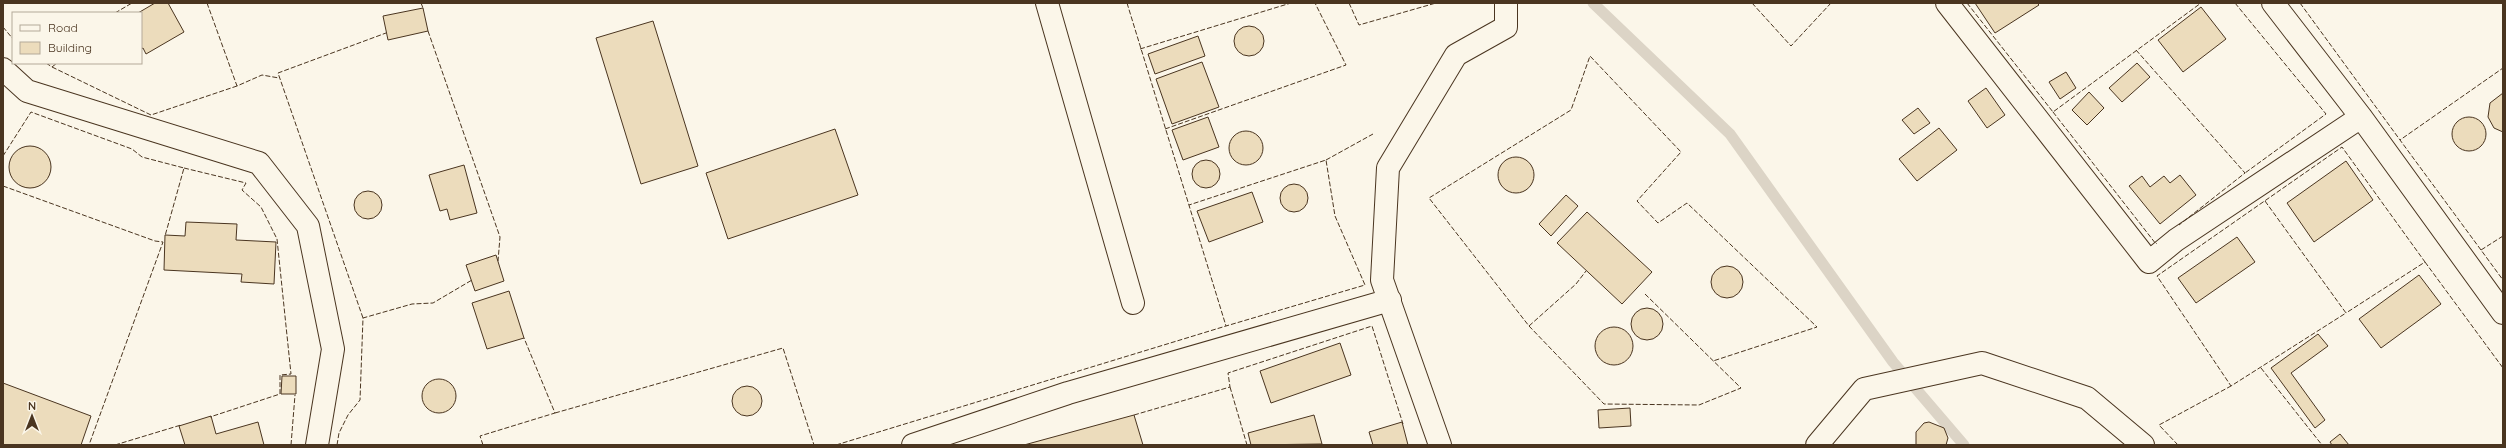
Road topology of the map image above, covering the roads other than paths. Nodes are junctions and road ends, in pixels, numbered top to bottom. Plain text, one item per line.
1 (1047, 3) edge
2 (1506, 3) edge
3 (1947, 3) edge
4 (2273, 3) edge
5 (3, 69) edge
6 (2361, 117) junction
7 (1390, 300) junction
8 (1133, 303) dead end
9 (2503, 313) edge
10 (317, 445) edge
11 (913, 445) edge
12 (1440, 445) edge
13 (1817, 445) edge
14 (2143, 445) edge

1 - 8 street
2 - 7 street
3 - 6 street
4 - 6 street
5 - 10 street
6 - 9 street
7 - 11 street
7 - 12 street
13 - 14 street

